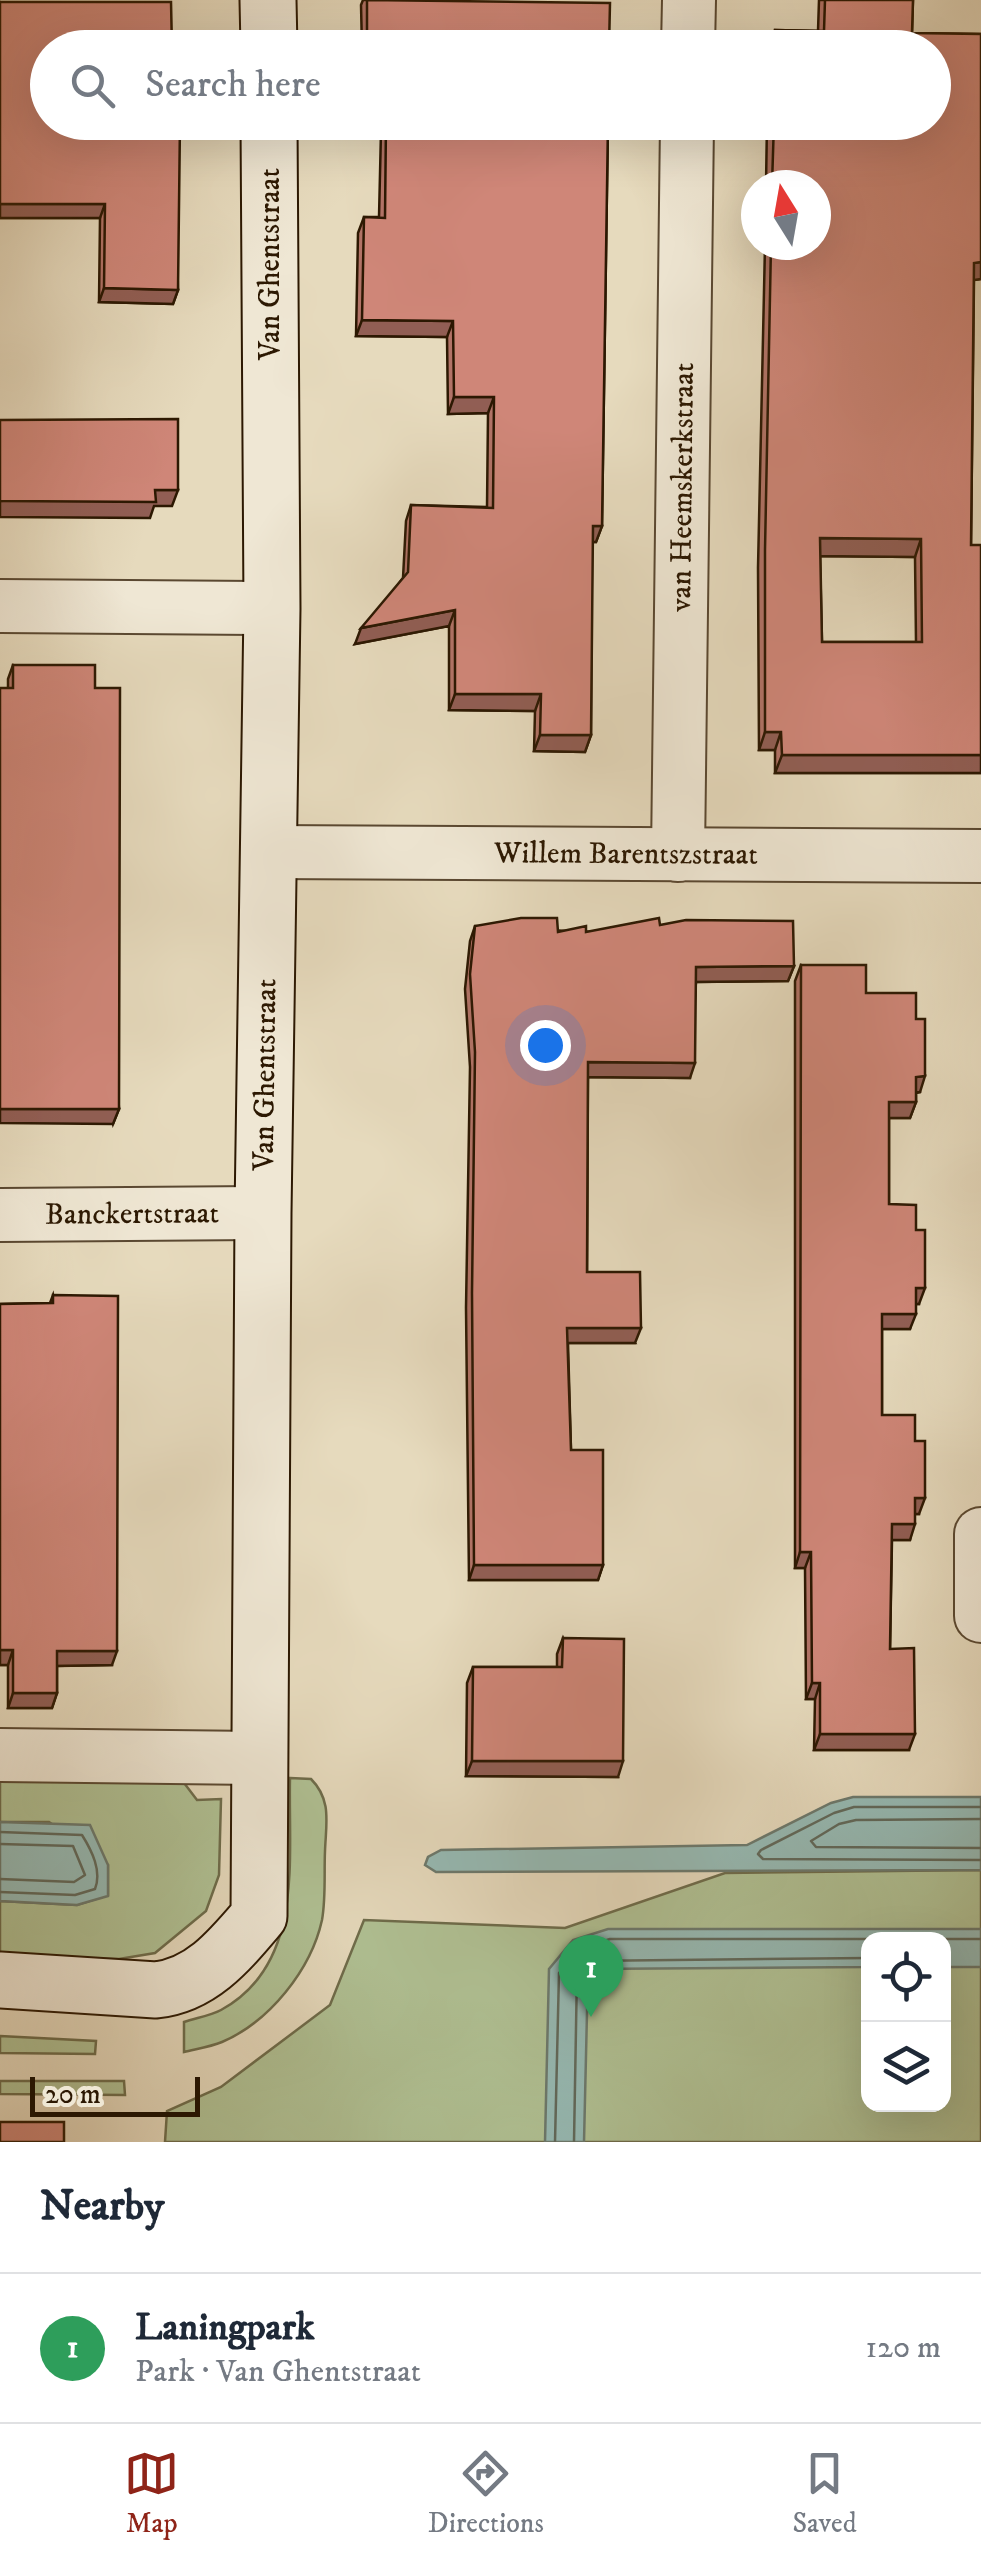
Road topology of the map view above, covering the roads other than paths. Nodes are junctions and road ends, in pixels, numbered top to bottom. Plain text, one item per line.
1 (268, 0) edge
2 (688, 0) edge
3 (268, 30) edge
4 (688, 30) edge
5 (269, 140) edge
6 (687, 140) edge
7 (0, 606) edge
8 (272, 608) junction
9 (268, 852) junction
10 (678, 855) junction
11 (981, 856) edge
12 (262, 1213) junction
13 (0, 1215) edge
14 (981, 1534) edge
15 (981, 1616) edge
16 (0, 1754) edge
17 (260, 1758) junction
18 (0, 1980) edge

1 - 3 street
2 - 4 street
5 - 8 street, Van Ghentstraat
6 - 10 street, van Heemskerkstraat
7 - 8 street
8 - 9 street, Van Ghentstraat
9 - 10 street, Willem Barentszstraat
9 - 12 street, Van Ghentstraat
10 - 11 street, Willem Barentszstraat
12 - 13 street, Banckertstraat
12 - 17 street, Van Ghentstraat
14 - 15 street
16 - 17 street
17 - 18 street, Van Ghentstraat

